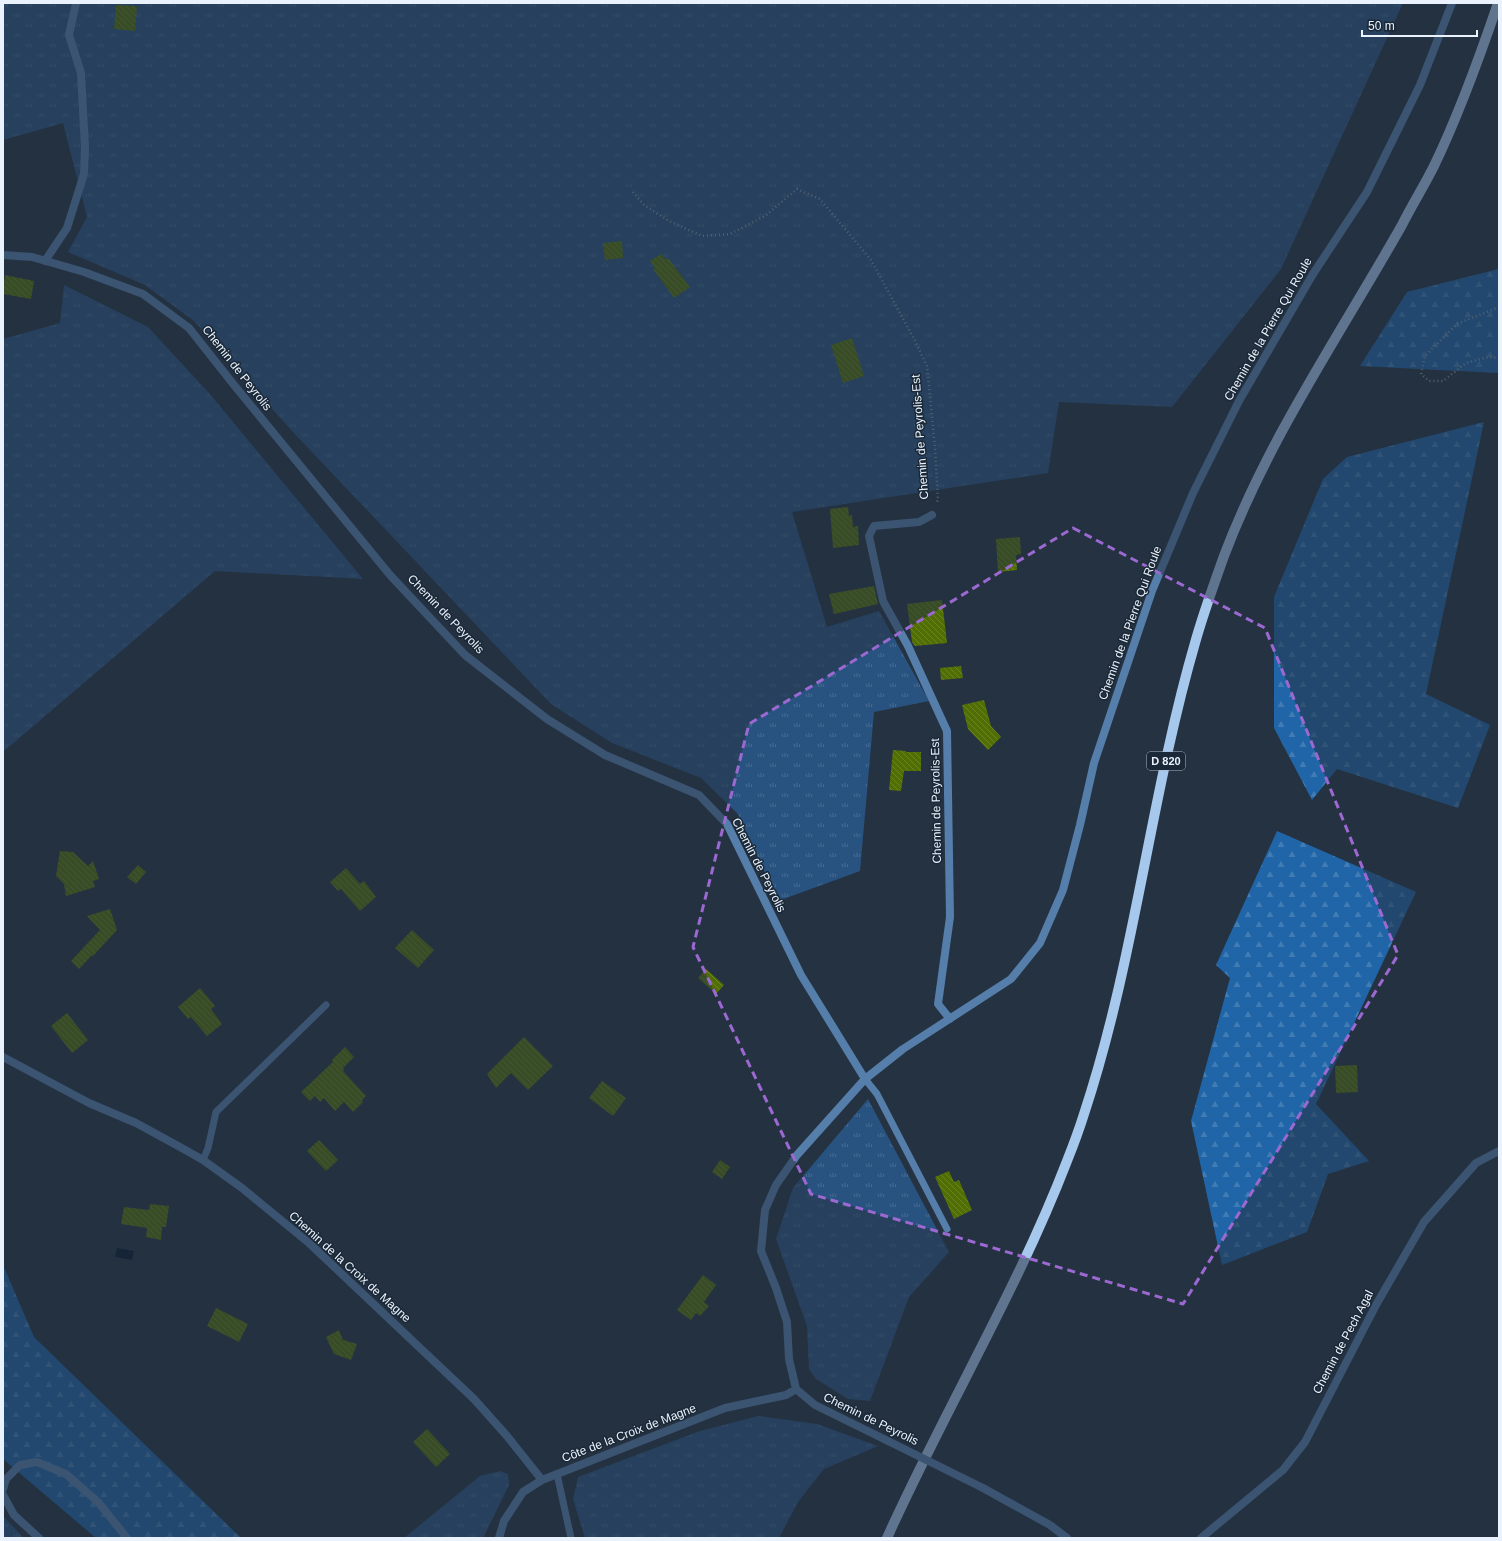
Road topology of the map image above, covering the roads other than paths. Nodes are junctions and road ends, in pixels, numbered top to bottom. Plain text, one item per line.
1 (76, 3) edge
2 (1452, 3) edge
3 (1498, 3) edge
4 (3, 255) edge
5 (45, 261) junction
6 (932, 515) road end
7 (326, 1004) dead end
8 (950, 1019) junction
9 (3, 1057) edge
10 (865, 1079) junction
11 (1499, 1151) edge
12 (203, 1160) junction
13 (947, 1229) dead end
14 (796, 1389) junction
15 (557, 1474) junction
16 (542, 1480) junction
17 (3, 1489) edge
18 (3, 1495) edge
19 (39, 1538) edge
20 (127, 1538) edge
21 (499, 1538) edge
22 (571, 1538) edge
23 (887, 1538) edge
24 (1067, 1538) edge
25 (1201, 1538) edge

1 - 5 street
2 - 8 street, Chemin de la Pierre Qui Roule
3 - 23 main road, D 820
4 - 5 street, Chemin de Peyrolis
5 - 10 street, Chemin de Peyrolis
6 - 8 street, Chemin de Peyrolis-Est
7 - 12 lane
8 - 10 street, Chemin de la Pierre Qui Roule
9 - 12 street, Chemin de la Croix de Magne
10 - 13 lane
10 - 14 street
11 - 25 street, Chemin de Pech Agal
12 - 16 street, Chemin de la Croix de Magne
14 - 15 street, Côte de la Croix de Magne
14 - 24 street, Chemin de Peyrolis, bridge
15 - 16 street, Côte de la Croix de Magne
15 - 22 lane
16 - 21 street, Côte de la Croix de Magne
17 - 20 street
18 - 19 street

